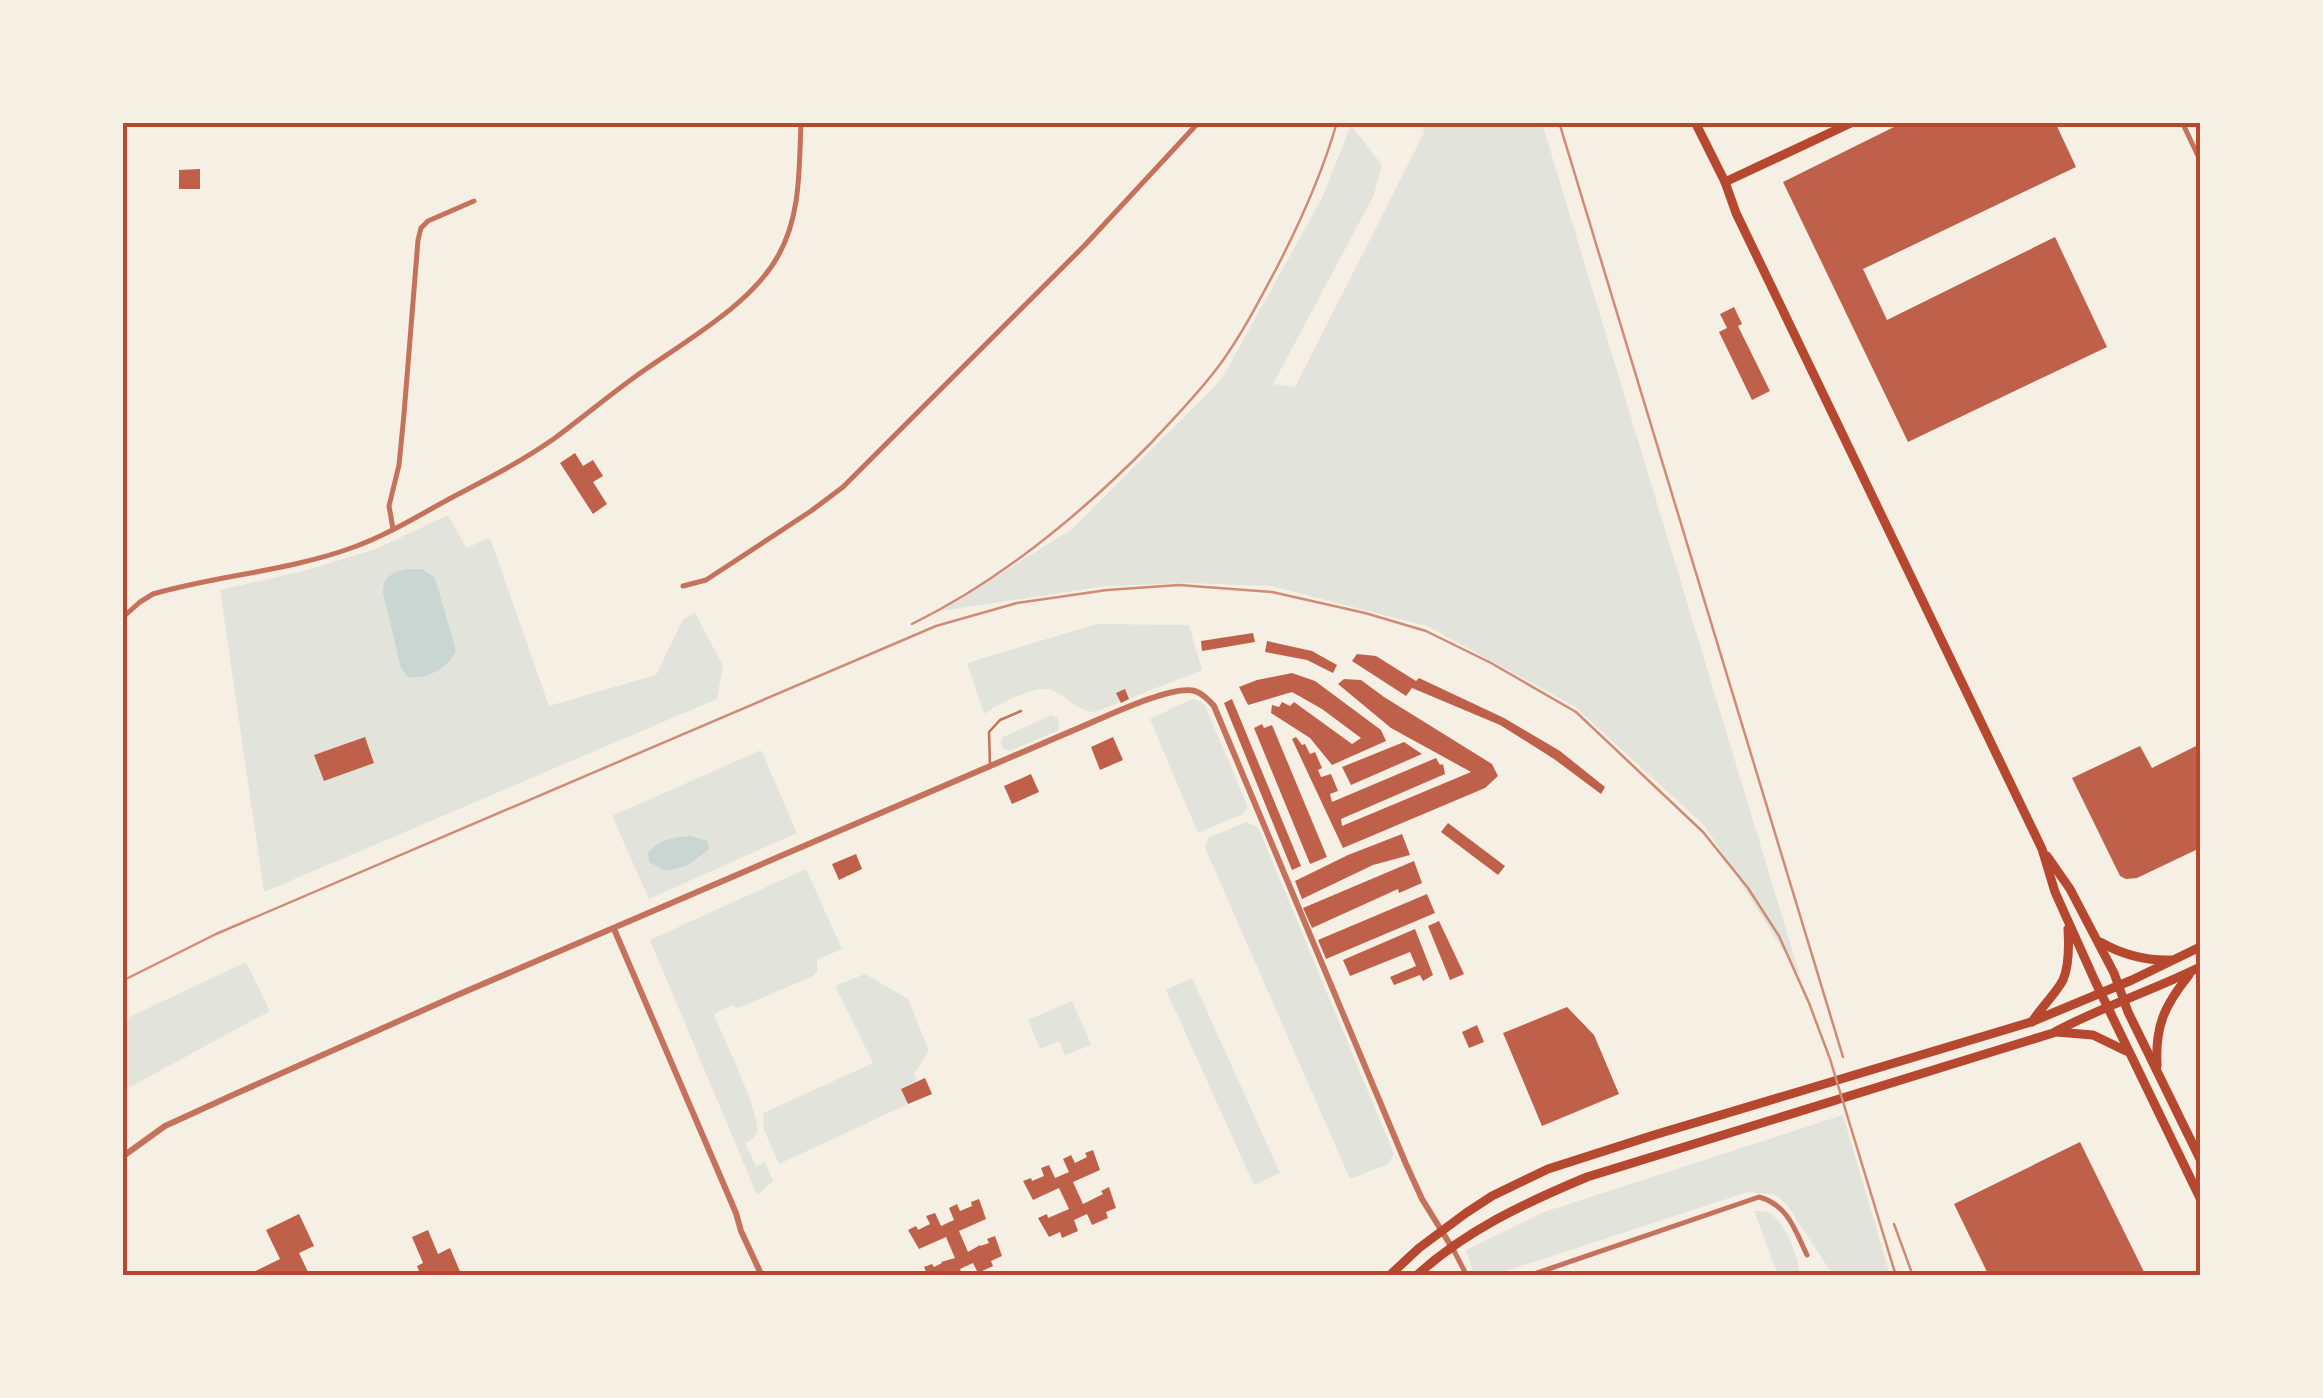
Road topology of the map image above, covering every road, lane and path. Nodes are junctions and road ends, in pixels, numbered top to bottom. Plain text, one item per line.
1 (801, 122) edge
2 (1199, 122) edge
3 (1695, 122) edge
4 (1853, 122) edge
5 (2182, 122) edge
6 (2200, 160) edge
7 (1725, 182) junction
8 (474, 201) dead end
9 (393, 529) junction
10 (683, 586) dead end
11 (122, 618) edge
12 (1021, 710) dead end
13 (990, 767) junction
14 (2042, 849) junction
15 (2064, 912) junction
16 (614, 929) junction
17 (2096, 938) junction
18 (2200, 948) edge
19 (2174, 960) junction
20 (2196, 970) edge
21 (2119, 986) junction
22 (2100, 992) junction
23 (2124, 1002) junction
24 (2108, 1008) junction
25 (2032, 1022) junction
26 (2054, 1033) junction
27 (2129, 1054) junction
28 (1907, 1061) junction
29 (2158, 1074) junction
30 (1912, 1078) junction
31 (122, 1157) edge
32 (2200, 1159) edge
33 (2200, 1198) edge
34 (1442, 1232) junction
35 (1451, 1246) junction
36 (1807, 1255) dead end
37 (762, 1276) edge
38 (1389, 1276) edge
39 (1416, 1276) edge
40 (1466, 1276) edge
41 (1528, 1276) edge

1 - 9 street
2 - 10 street
3 - 7 main road
4 - 7 main road
5 - 6 street
7 - 14 main road
8 - 9 street
9 - 11 street
12 - 13 lane
13 - 16 street
13 - 34 street
14 - 15 main road
14 - 17 main road
15 - 22 main road
15 - 25 main road
16 - 31 street
16 - 37 street
17 - 19 main road
17 - 21 main road
18 - 19 main road
19 - 21 main road
20 - 23 main road
20 - 29 main road
21 - 22 main road
21 - 23 main road
22 - 24 main road
22 - 25 main road
23 - 24 main road
23 - 29 main road
24 - 26 main road
24 - 27 main road
25 - 28 main road
26 - 27 main road
26 - 30 main road
27 - 33 main road
28 - 30 main road
28 - 34 main road
29 - 32 main road
30 - 35 main road
34 - 35 street
34 - 38 main road
35 - 39 main road
35 - 40 street
36 - 41 street

